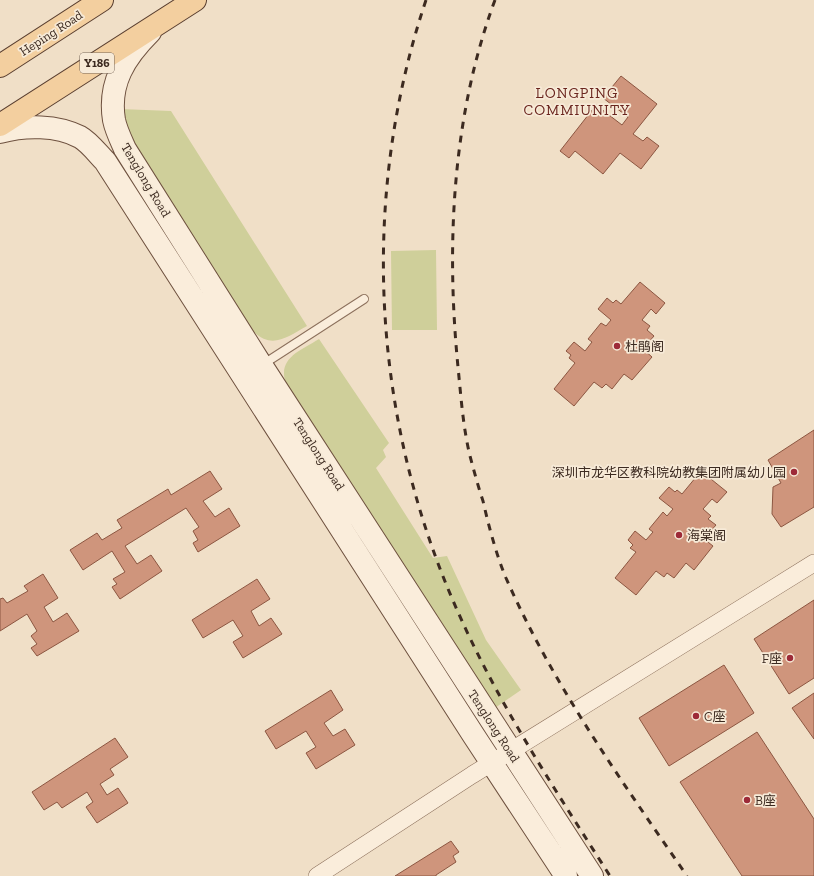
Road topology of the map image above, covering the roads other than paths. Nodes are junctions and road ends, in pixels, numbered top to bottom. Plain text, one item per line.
1 (102, 0) edge
2 (195, 0) edge
3 (158, 24) junction
4 (0, 66) edge
5 (0, 125) edge
6 (0, 132) edge
7 (364, 299) dead end
8 (262, 365) junction
9 (814, 563) edge
10 (511, 751) junction
11 (492, 763) junction
12 (317, 876) edge
13 (566, 876) edge
14 (592, 876) edge

1 - 4 main road, Heping Road
2 - 3 main road, Y186
3 - 5 main road, Y186
3 - 8 main road, Tenglong Road
6 - 11 main road, Tenglong Road
7 - 8 lane
8 - 10 main road, Tenglong Road
9 - 10 street
10 - 11 street
10 - 14 main road, Tenglong Road
11 - 12 street
11 - 13 main road, Tenglong Road

